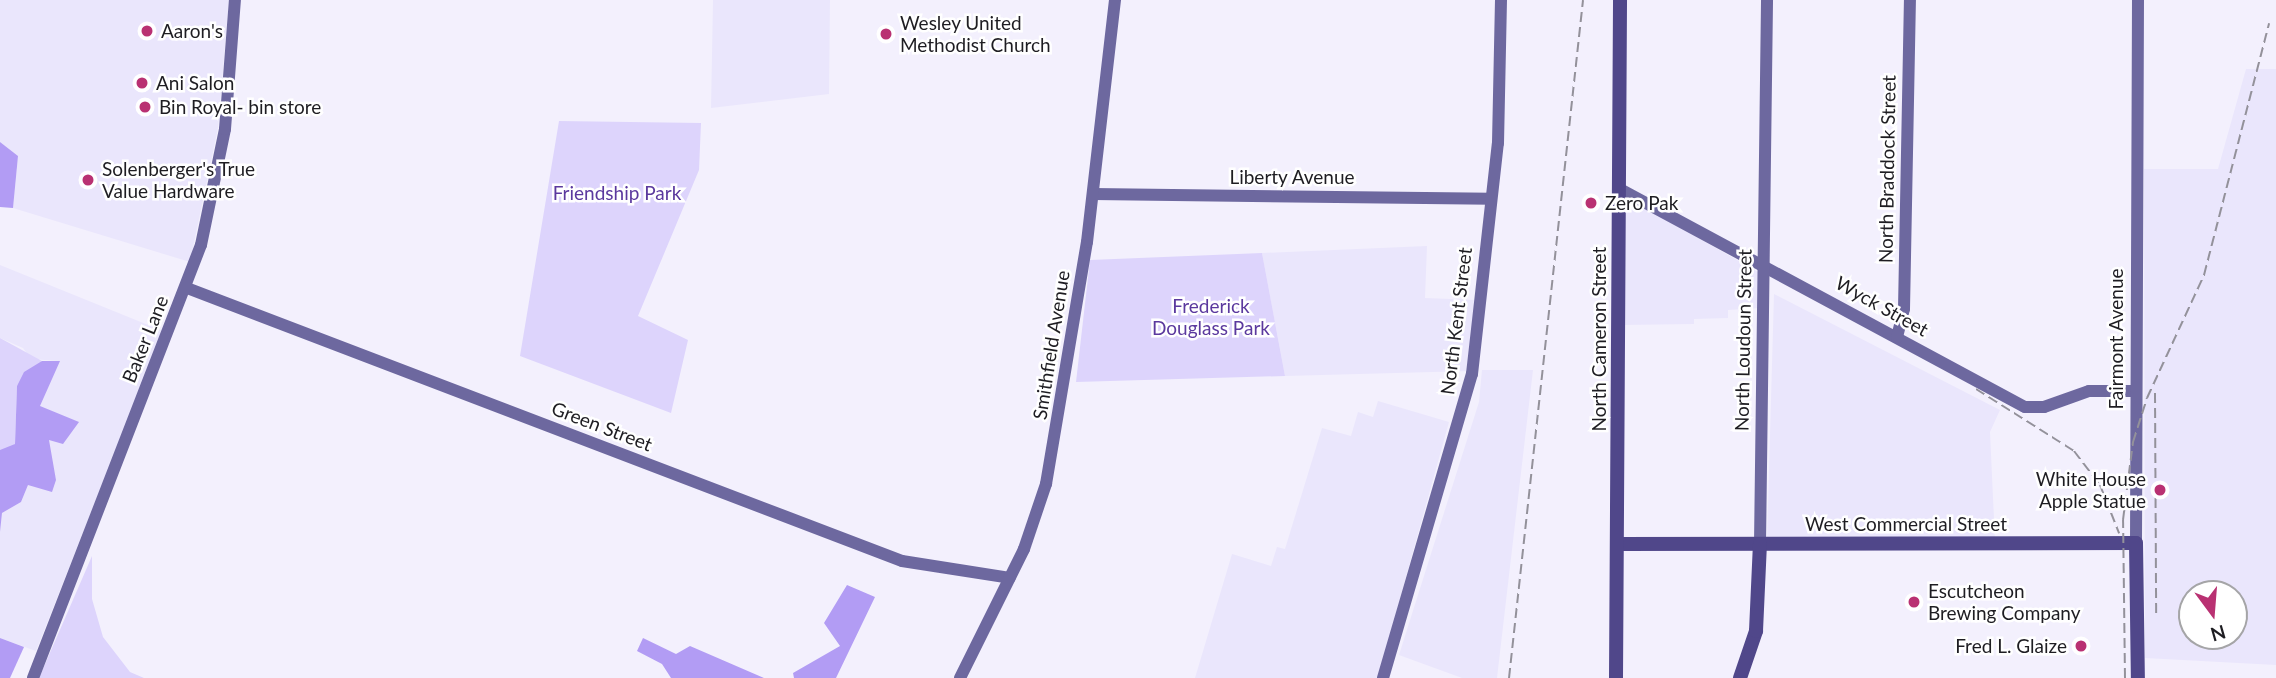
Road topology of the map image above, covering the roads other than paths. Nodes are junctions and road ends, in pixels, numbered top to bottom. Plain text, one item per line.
1 (235, 0) edge
2 (1115, 0) edge
3 (1501, 0) edge
4 (1620, 0) edge
5 (1767, 0) edge
6 (1910, 0) edge
7 (2138, 0) edge
8 (1618, 188) junction
9 (1093, 194) junction
10 (1491, 200) junction
11 (1764, 270) junction
12 (187, 288) junction
13 (1897, 337) junction
14 (2135, 391) junction
15 (2136, 543) junction
16 (1618, 544) junction
17 (1760, 544) junction
18 (1010, 578) junction
19 (33, 678) edge
20 (960, 678) edge
21 (1383, 678) edge
22 (1616, 678) edge
23 (1740, 678) edge
24 (2138, 678) edge

1 - 12 street, Baker Lane
2 - 9 street, Smithfield Avenue
3 - 10 street, North Kent Street
4 - 8 main road, North Cameron Street
5 - 11 street, North Loudoun Street
6 - 13 street, North Braddock Street
7 - 14 street, Fairmont Avenue
8 - 11 street, Wyck Street
8 - 16 main road, North Cameron Street
9 - 10 street, Liberty Avenue
9 - 18 street, Smithfield Avenue
10 - 21 street, North Kent Street
11 - 13 street, Wyck Street
11 - 17 street, North Loudoun Street
12 - 18 street, Green Street
12 - 19 street, Baker Lane
13 - 14 street, Wyck Street
14 - 15 street, Fairmont Avenue
15 - 17 main road, West Commercial Street
15 - 24 main road, Fairmont Avenue
16 - 17 main road, West Commercial Street
16 - 22 main road, North Cameron Street
17 - 23 main road, North Loudoun Street
18 - 20 street, Smithfield Avenue

